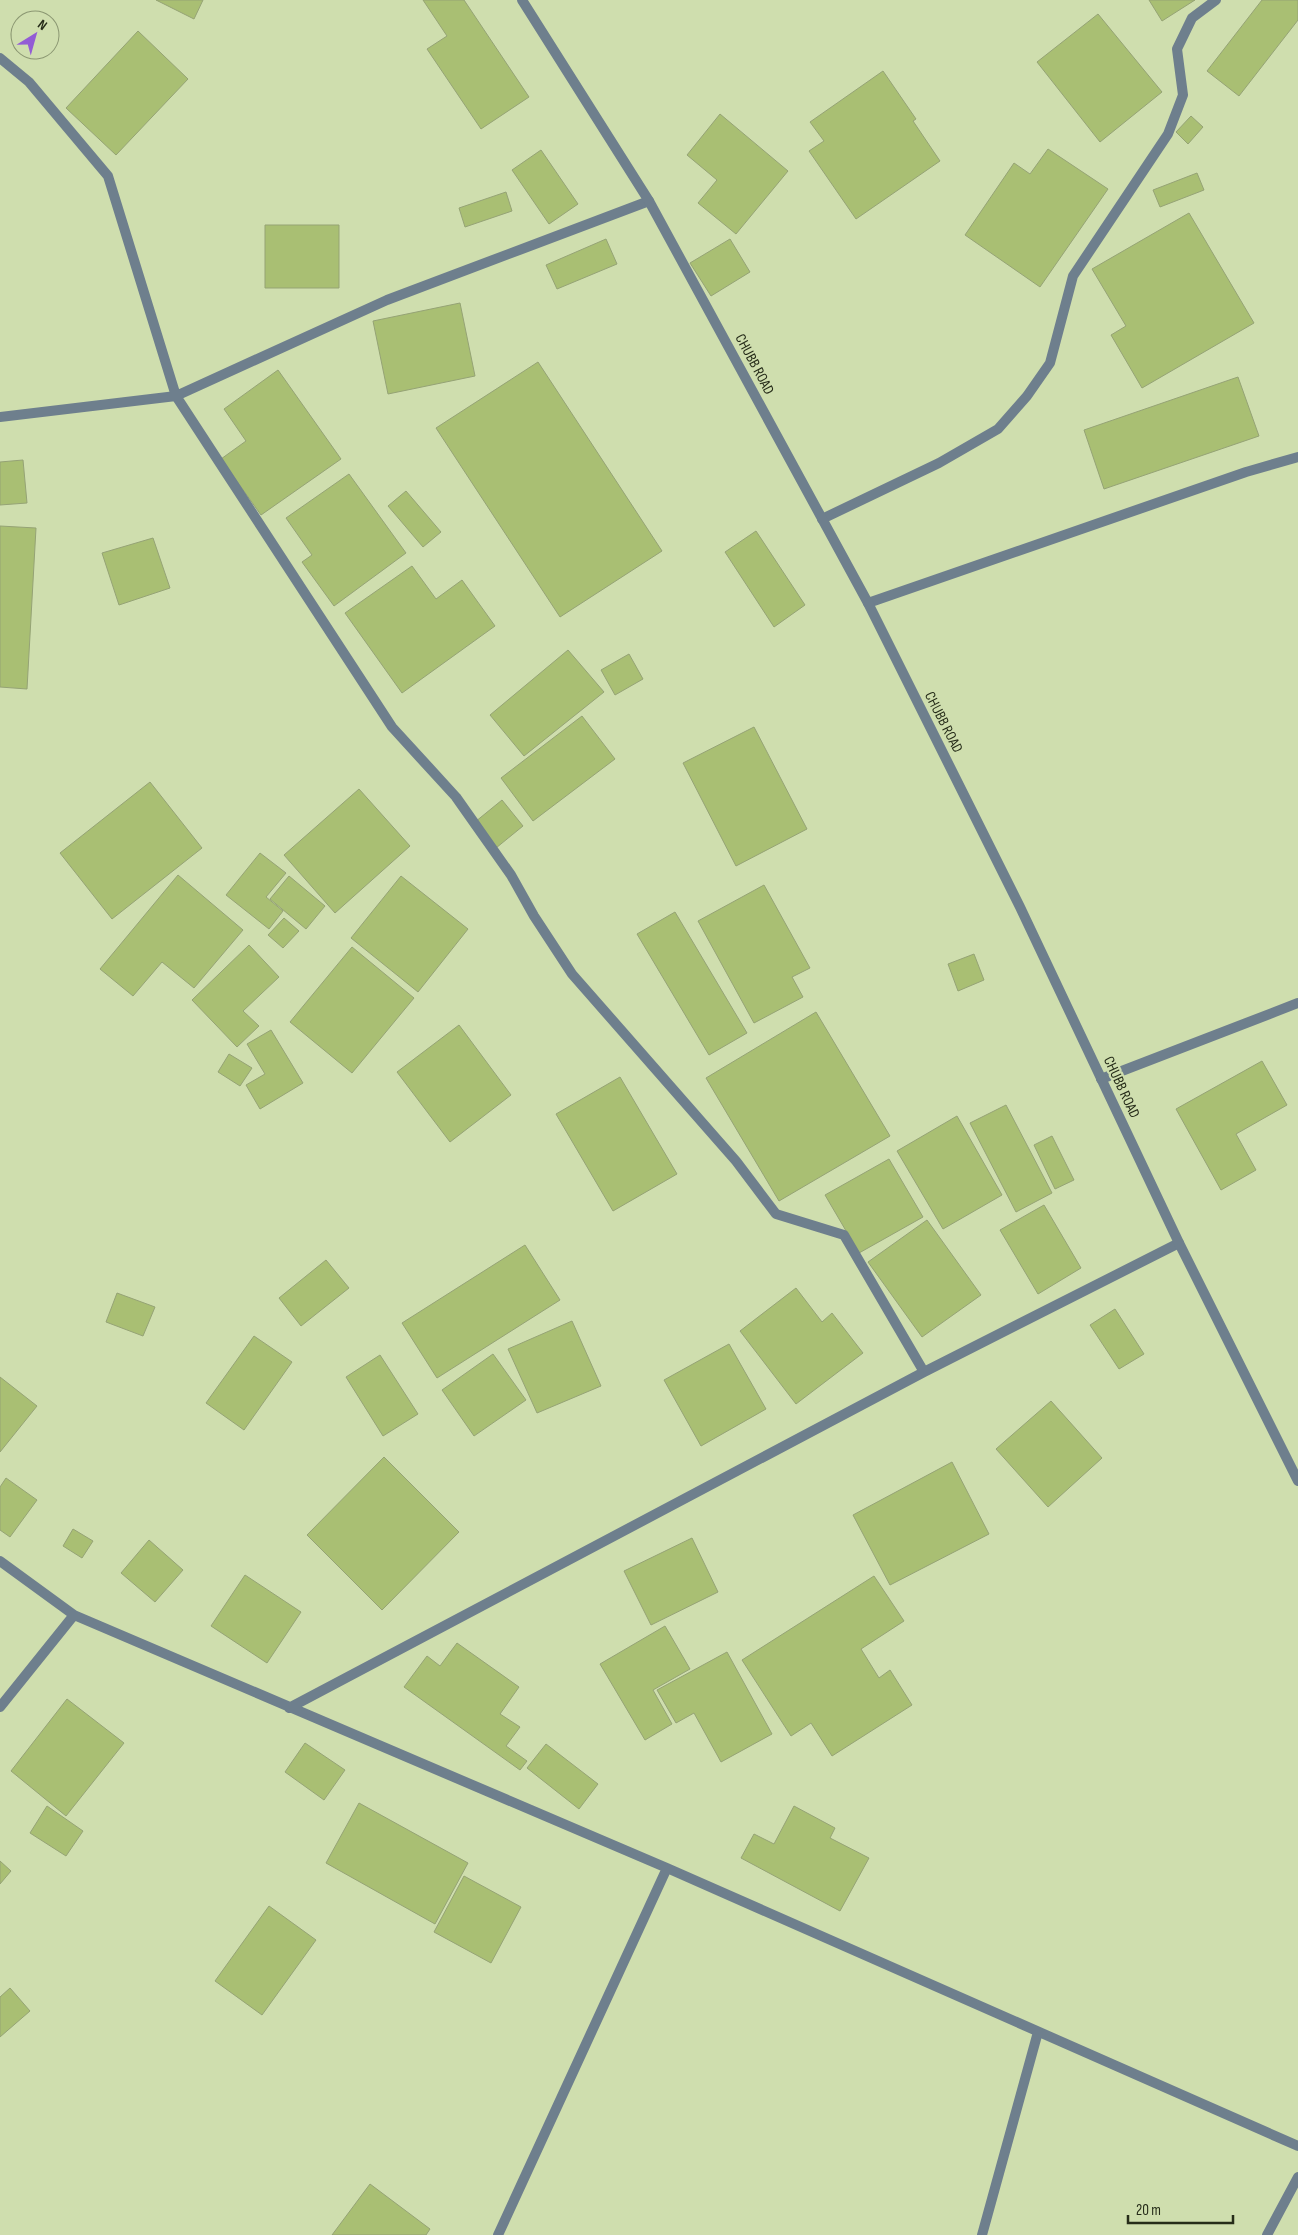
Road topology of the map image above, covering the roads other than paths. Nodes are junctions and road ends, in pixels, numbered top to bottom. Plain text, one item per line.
1 (522, 0) edge
2 (1216, 0) edge
3 (0, 58) edge
4 (650, 201) junction
5 (176, 396) junction
6 (0, 416) edge
7 (1298, 457) edge
8 (822, 519) junction
9 (868, 603) junction
10 (1298, 1003) edge
11 (1102, 1079) junction
12 (1179, 1243) junction
13 (924, 1372) junction
14 (1298, 1481) edge
15 (0, 1561) edge
16 (74, 1615) junction
17 (0, 1707) edge
18 (289, 1708) junction
19 (668, 1868) junction
20 (1038, 2032) junction
21 (1298, 2146) edge
22 (1298, 2177) edge
23 (498, 2235) edge
24 (982, 2235) edge
25 (1267, 2235) edge

1 - 4 street, CHUBB ROAD
2 - 8 street
3 - 5 street
4 - 5 street
4 - 8 street, CHUBB ROAD
5 - 6 street
5 - 13 street
7 - 9 street
8 - 9 street, CHUBB ROAD
9 - 11 street, CHUBB ROAD
10 - 11 street
11 - 12 street, CHUBB ROAD
12 - 13 street
12 - 14 street, CHUBB ROAD
13 - 18 street
15 - 16 street
16 - 17 street
16 - 18 street
18 - 19 street
19 - 20 street
19 - 23 street
20 - 21 street
20 - 24 street
22 - 25 street

